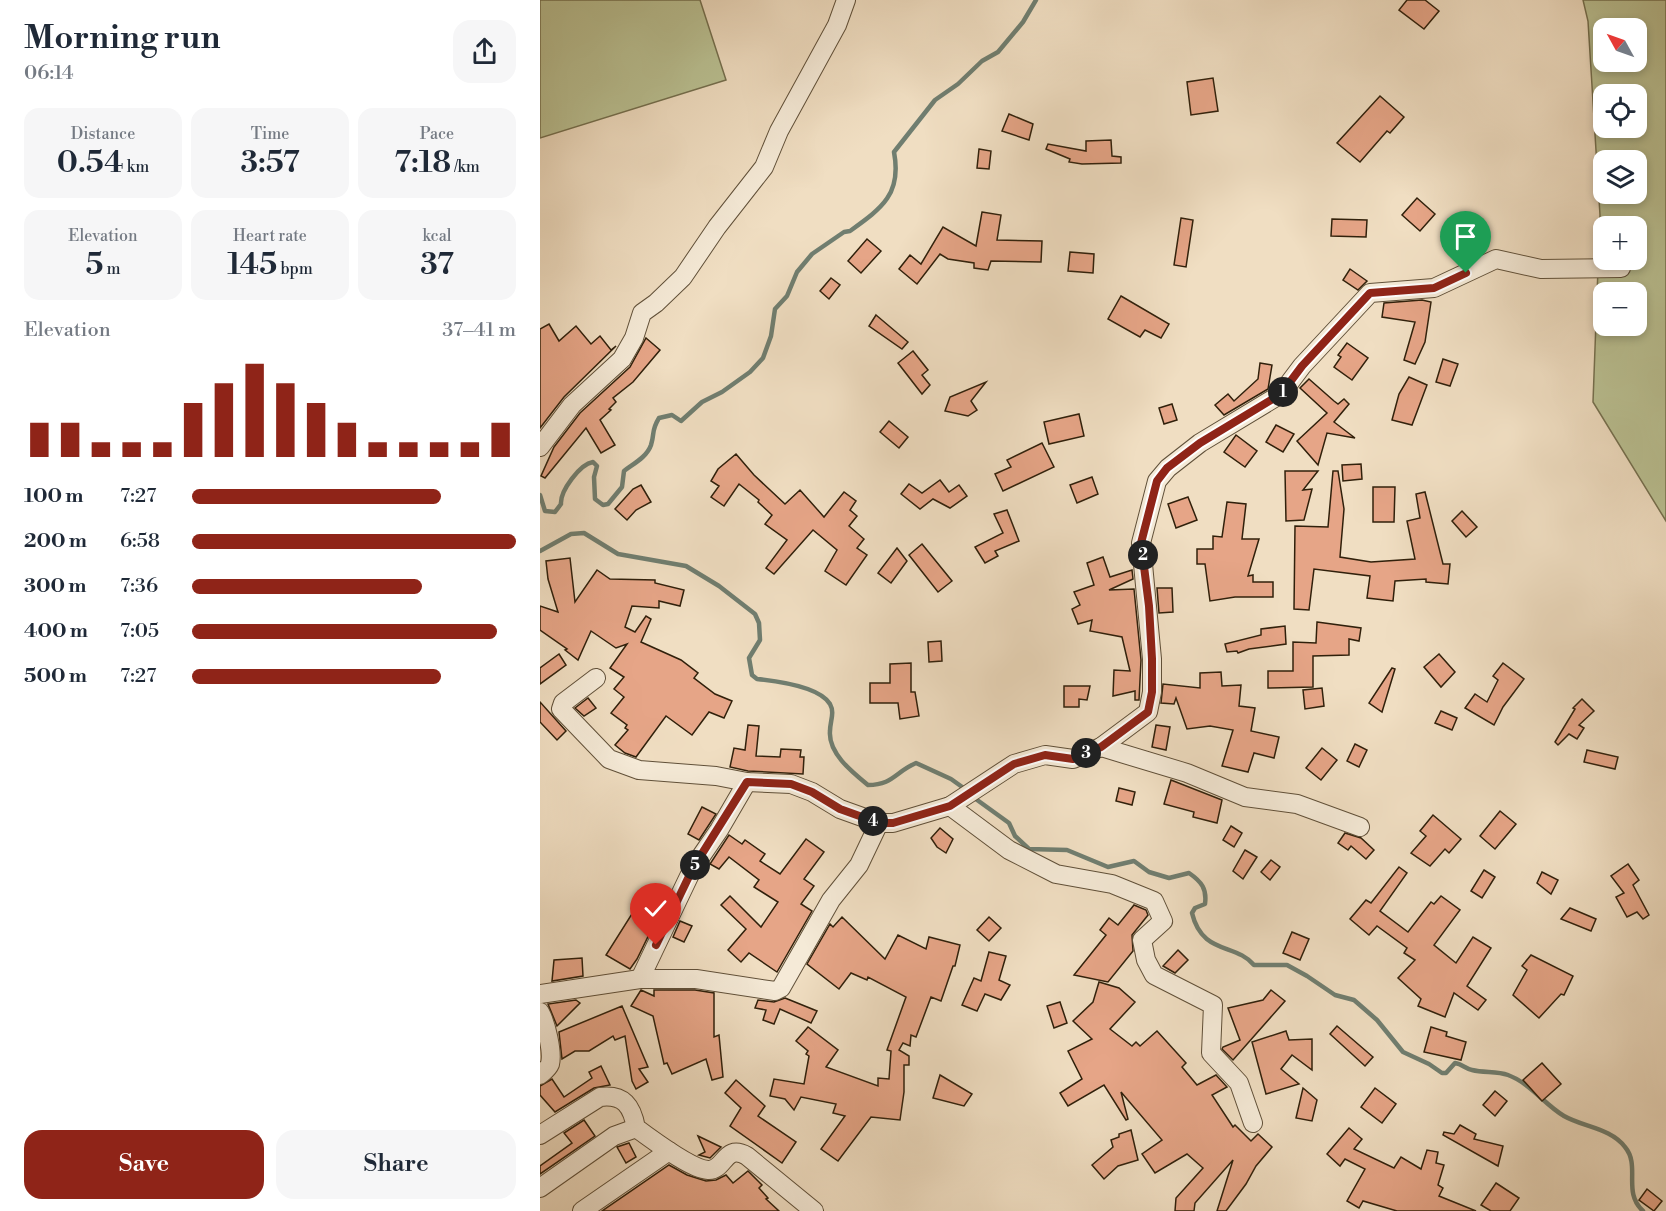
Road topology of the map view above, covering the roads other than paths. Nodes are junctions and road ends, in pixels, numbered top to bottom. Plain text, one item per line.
1 (846, 0) edge
2 (1593, 268) edge
3 (540, 447) edge
4 (596, 678) dead end
5 (1101, 747) junction
6 (747, 782) junction
7 (953, 803) junction
8 (879, 823) junction
9 (1360, 827) dead end
10 (640, 979) junction
11 (540, 994) edge
12 (540, 1012) edge
13 (540, 1075) edge
14 (1253, 1123) dead end
15 (636, 1128) junction
16 (540, 1135) edge
17 (669, 1151) junction
18 (540, 1188) edge
19 (582, 1211) edge
20 (814, 1211) edge

1 - 3 street
2 - 5 street
4 - 6 street
5 - 7 street
5 - 9 street
6 - 8 street
6 - 10 street
7 - 8 street
7 - 14 street
8 - 10 street
10 - 11 street
12 - 13 street
15 - 16 street
15 - 17 street
15 - 18 street
17 - 19 street
17 - 20 street

